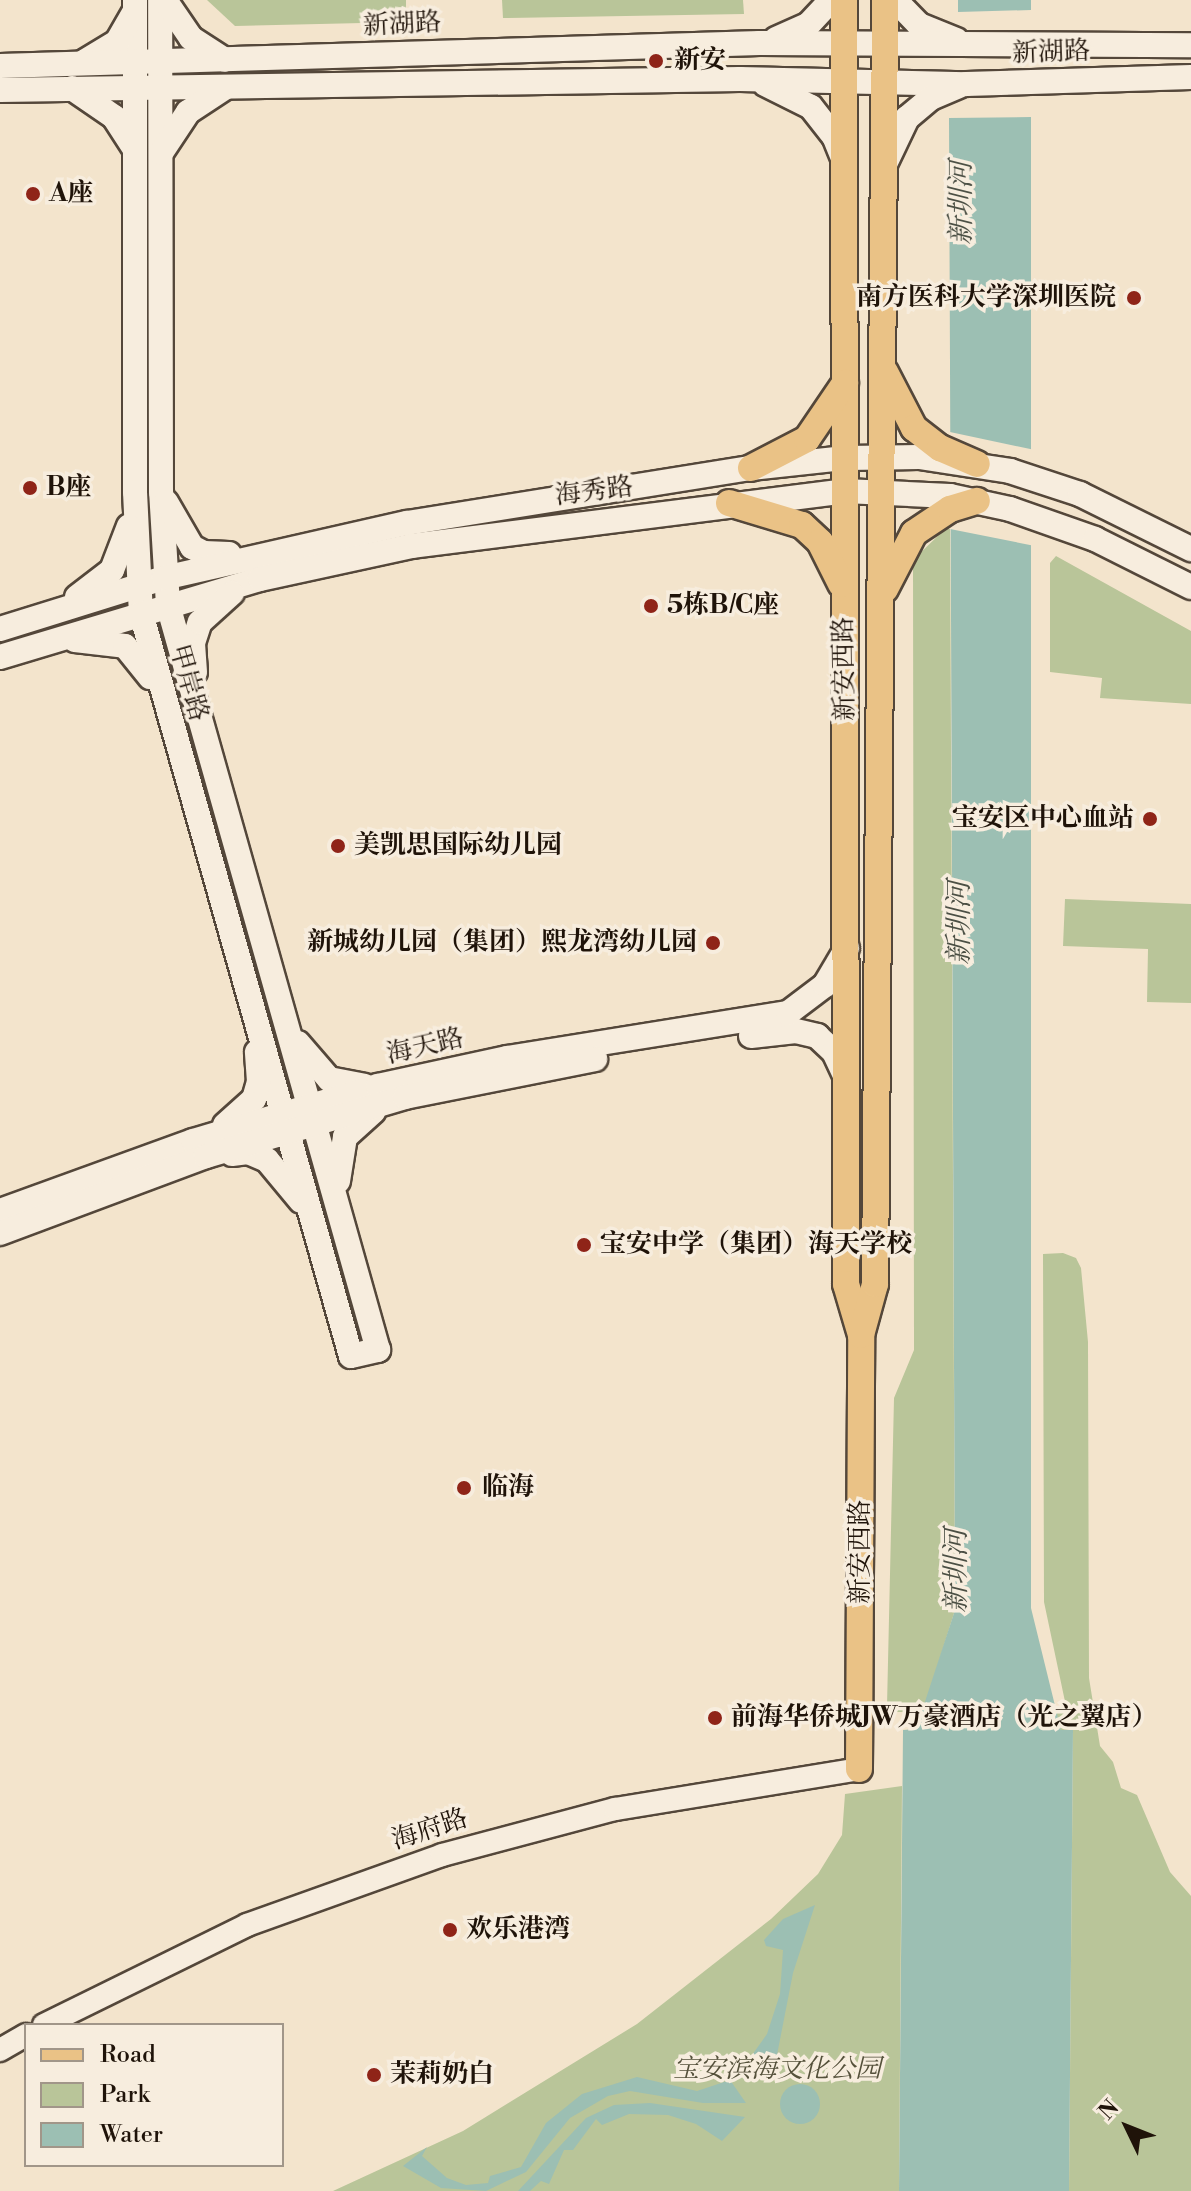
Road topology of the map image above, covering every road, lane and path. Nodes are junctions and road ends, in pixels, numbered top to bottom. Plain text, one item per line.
1 (163, 0) edge
2 (831, 0) edge
3 (844, 0) edge
4 (885, 0) edge
5 (895, 0) edge
6 (135, 1) edge
7 (760, 43) junction
8 (844, 44) junction
9 (883, 45) junction
10 (1191, 45) edge
11 (973, 46) junction
12 (227, 61) junction
13 (160, 62) junction
14 (0, 66) edge
15 (135, 75) junction
16 (74, 76) junction
17 (1191, 77) edge
18 (740, 79) junction
19 (844, 80) junction
20 (882, 82) junction
21 (966, 84) junction
22 (227, 86) junction
23 (160, 87) junction
24 (0, 90) edge
25 (135, 149) junction
26 (160, 155) junction
27 (844, 162) junction
28 (881, 184) junction
29 (161, 255) junction
30 (135, 258) junction
31 (880, 358) junction
32 (846, 380) junction
33 (879, 457) junction
34 (950, 457) junction
35 (845, 458) junction
36 (977, 464) joint
37 (751, 468) junction
38 (879, 490) junction
39 (845, 491) junction
40 (135, 492) junction
41 (161, 492) junction
42 (977, 501) joint
43 (950, 502) junction
44 (729, 503) junction
45 (1191, 549) edge
46 (272, 551) junction
47 (164, 578) junction
48 (260, 579) junction
49 (137, 585) junction
50 (1191, 587) edge
51 (844, 590) junction
52 (879, 604) junction
53 (168, 605) junction
54 (54, 612) junction
55 (141, 613) junction
56 (0, 629) edge
57 (37, 645) junction
58 (0, 657) edge
59 (163, 701) junction
60 (201, 734) junction
61 (847, 948) junction
62 (250, 994) junction
63 (288, 1026) junction
64 (848, 1084) junction
65 (378, 1086) junction
66 (405, 1097) junction
67 (312, 1115) junction
68 (287, 1122) junction
69 (199, 1148) junction
70 (0, 1211) edge
71 (341, 1215) junction
72 (316, 1226) junction
73 (0, 1233) edge
74 (846, 1246) junction
75 (876, 1247) junction
76 (861, 1335) junction
77 (859, 1769) joint
78 (48, 2023) edge
79 (24, 2036) edge
80 (0, 2050) edge

1 - 12 main road
1 - 13 main road, 甲岸路
2 - 7 main road
3 - 8 main road, 新安西路
4 - 9 main road, 新安西路
5 - 11 main road
6 - 15 main road, 甲岸路
6 - 16 main road
7 - 8 main road, 新湖路
7 - 12 main road, 新湖路
8 - 9 main road, 新湖路
8 - 19 main road, 新安西路
9 - 11 main road, 新湖路
9 - 20 main road, 新安西路
10 - 11 main road, 新湖路
12 - 13 main road, 新湖路
13 - 15 main road, 新湖路
13 - 23 main road, 甲岸路
14 - 16 main road, 新湖路
15 - 16 main road, 新湖路
15 - 23 main road, 新湖路
15 - 25 main road, 甲岸路
16 - 24 main road, 新湖路
16 - 25 main road
17 - 21 main road, 新湖路
18 - 19 main road, 新湖路
18 - 22 main road, 新湖路
18 - 27 main road
19 - 20 main road, 新湖路
19 - 27 main road, 新安西路
20 - 21 main road, 新湖路
20 - 28 main road, 新安西路
21 - 28 main road
22 - 23 main road, 新湖路
22 - 26 main road
23 - 26 main road, 甲岸路
25 - 30 main road, 甲岸路
26 - 29 main road, 甲岸路
27 - 32 main road, 新安西路
28 - 31 main road, 新安西路
29 - 30 main road
29 - 41 main road, 甲岸路
30 - 40 main road, 甲岸路
31 - 33 main road, 新安西路
31 - 34 main road
32 - 35 main road, 新安西路
32 - 37 main road
33 - 34 main road, 海秀路
33 - 35 main road, 海秀路
33 - 38 main road, 新安西路
34 - 36 main road
35 - 37 main road, 海秀路
35 - 39 main road, 新安西路
36 - 45 main road
37 - 46 main road, 海秀路
38 - 39 main road, 海秀路
38 - 43 main road, 海秀路
38 - 52 main road, 新安西路
39 - 44 main road, 海秀路
39 - 51 main road, 新安西路
40 - 49 main road, 甲岸路
40 - 54 main road
41 - 46 main road
41 - 47 main road, 甲岸路
42 - 43 main road
42 - 50 main road
43 - 52 main road
44 - 48 main road, 海秀路
44 - 51 main road
46 - 47 main road, 海秀路
47 - 49 main road, 海秀路
47 - 53 main road, 甲岸路
48 - 53 main road, 海秀路
48 - 60 main road
49 - 54 main road, 海秀路
49 - 55 main road, 甲岸路
51 - 61 main road, 新安西路
52 - 75 main road, 新安西路
53 - 55 main road, 海秀路
53 - 60 main road, 甲岸路
54 - 56 main road, 海秀路
55 - 57 main road, 海秀路
55 - 59 main road, 甲岸路
57 - 58 main road, 海秀路
57 - 59 main road
59 - 62 main road, 甲岸路
60 - 63 main road, 甲岸路
61 - 64 main road, 新安西路
61 - 65 main road, 海天路
62 - 68 main road, 甲岸路
62 - 69 main road
63 - 65 main road
63 - 67 main road, 甲岸路
64 - 66 main road, 海天路
64 - 74 main road, 新安西路
65 - 67 main road, 海天路
66 - 67 main road, 海天路
66 - 71 main road
67 - 68 main road, 海天路
67 - 71 main road, 甲岸路
68 - 69 main road, 海天路
68 - 72 main road, 甲岸路
69 - 70 main road, 海天路
69 - 72 main road
69 - 73 main road, 海天路
71 - 72 main road, 甲岸路
74 - 75 main road
74 - 76 main road, 新安西路
75 - 76 main road, 新安西路
76 - 77 main road, 新安西路
77 - 78 street, 海府路
79 - 80 street

